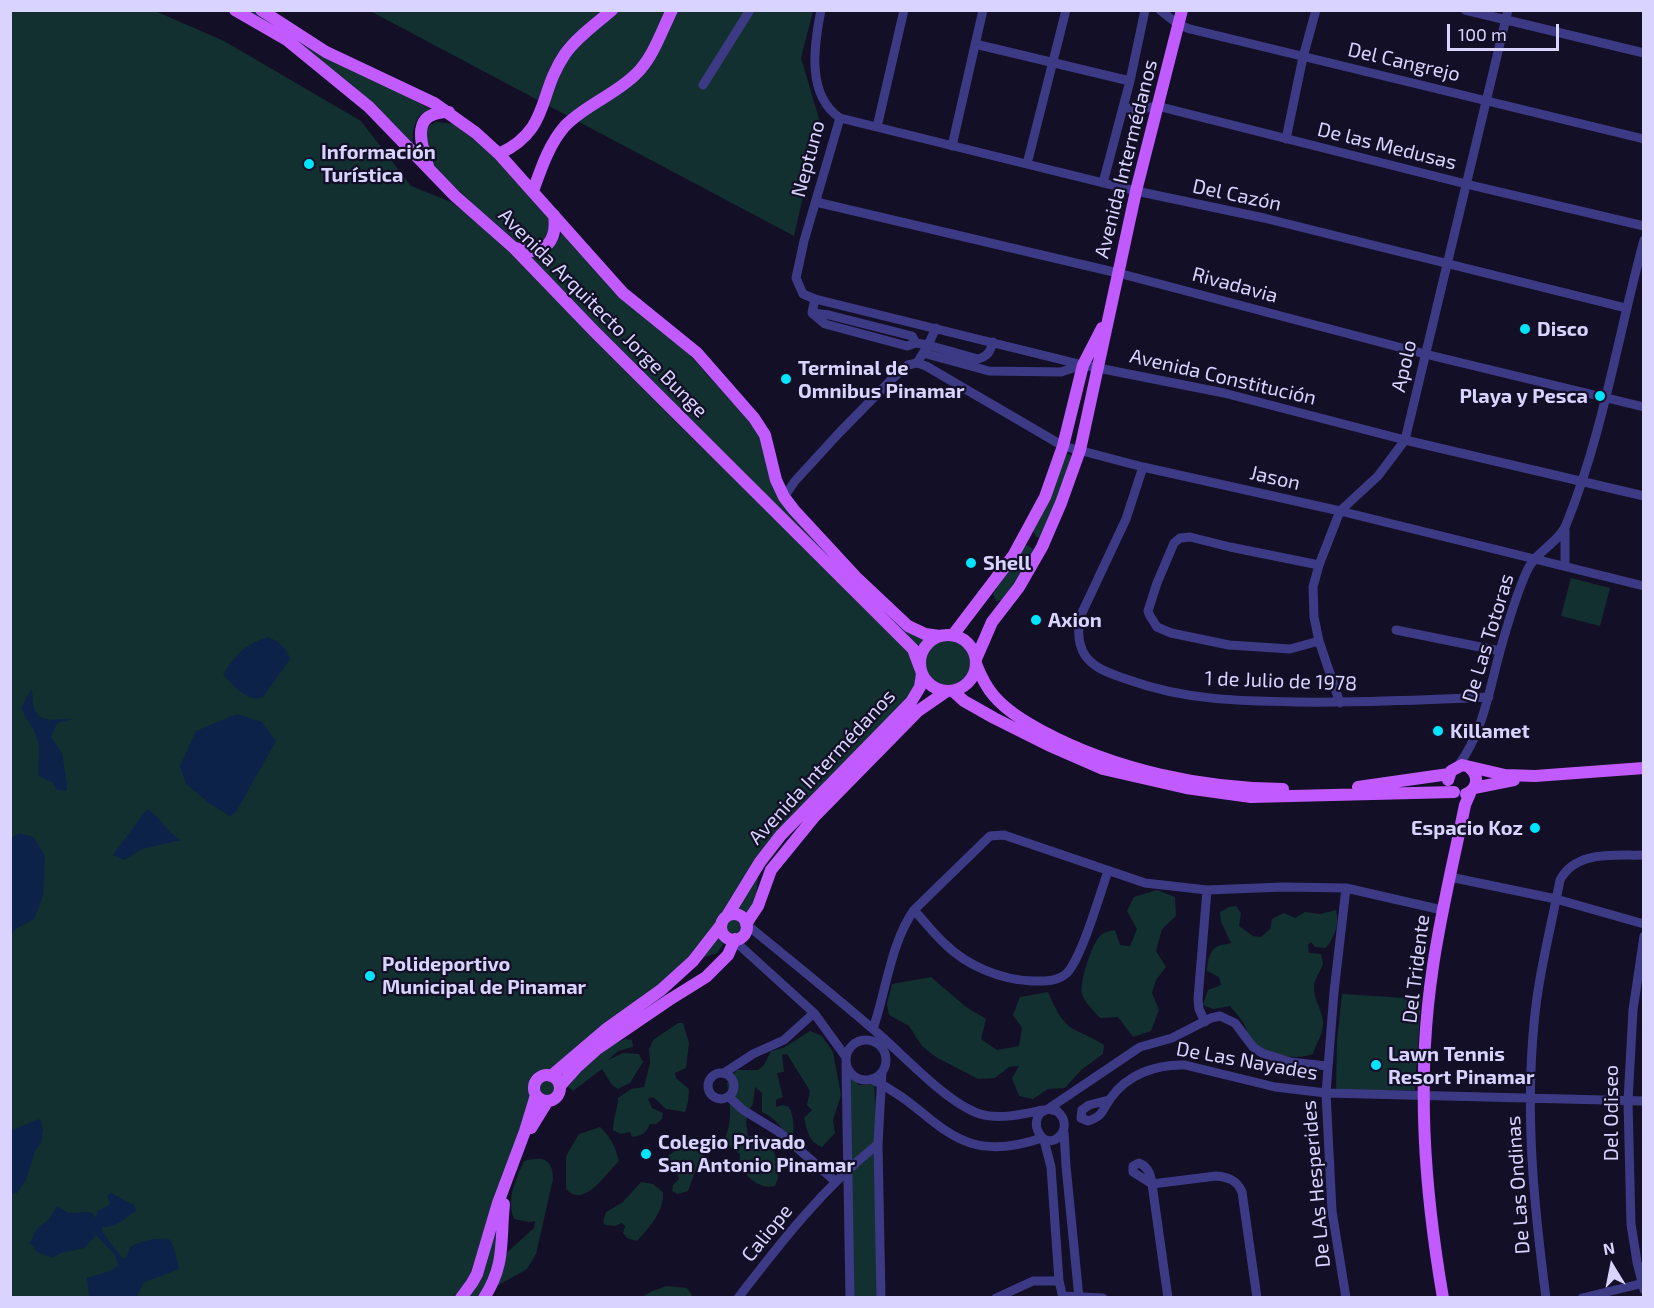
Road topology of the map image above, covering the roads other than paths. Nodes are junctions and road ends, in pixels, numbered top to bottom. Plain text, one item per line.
1 (235, 10) edge
2 (261, 10) edge
3 (612, 10) edge
4 (672, 10) edge
5 (750, 10) edge
6 (821, 10) edge
7 (904, 10) edge
8 (982, 10) edge
9 (1066, 10) edge
10 (1145, 10) edge
11 (1160, 10) edge
12 (1182, 10) edge
13 (1316, 10) edge
14 (1464, 10) edge
15 (1508, 10) edge
16 (1506, 21) junction
17 (1179, 25) junction
18 (975, 44) junction
19 (1644, 53) edge
20 (1304, 57) junction
21 (1052, 63) junction
22 (1130, 81) junction
23 (704, 85) dead end
24 (1486, 99) junction
25 (1157, 106) junction
26 (1123, 107) junction
27 (449, 112) junction
28 (840, 118) junction
29 (877, 127) junction
30 (1644, 139) edge
31 (1286, 140) junction
32 (952, 146) junction
33 (499, 154) junction
34 (1027, 164) junction
35 (429, 169) junction
36 (1103, 183) junction
37 (1466, 184) junction
38 (533, 191) junction
39 (1136, 191) junction
40 (816, 202) junction
41 (554, 215) junction
42 (1644, 226) edge
43 (1644, 240) edge
44 (514, 248) junction
45 (1448, 264) junction
46 (1118, 273) junction
47 (798, 286) joint
48 (815, 299) junction
49 (1626, 308) junction
50 (1108, 316) junction
51 (936, 328) junction
52 (993, 342) junction
53 (925, 349) junction
54 (1425, 354) junction
55 (917, 363) junction
56 (1083, 365) junction
57 (1098, 368) junction
58 (1605, 398) junction
59 (1644, 407) edge
60 (1405, 440) junction
61 (1063, 446) junction
62 (1080, 450) junction
63 (1143, 467) junction
64 (1584, 481) junction
65 (1644, 496) edge
66 (784, 497) junction
67 (1340, 511) junction
68 (1565, 530) junction
69 (1024, 538) junction
70 (1042, 547) junction
71 (1534, 559) junction
72 (1319, 565) junction
73 (1565, 566) junction
74 (1644, 586) edge
75 (980, 602) junction
76 (999, 613) junction
77 (1396, 630) dead end
78 (940, 636) junction
79 (953, 636) junction
80 (1319, 641) junction
81 (1500, 651) junction
82 (976, 661) junction
83 (921, 671) junction
84 (950, 691) junction
85 (1489, 697) junction
86 (1340, 703) junction
87 (1644, 768) edge
88 (1459, 770) junction
89 (1535, 776) junction
90 (1473, 789) junction
91 (1455, 793) junction
92 (1461, 825) junction
93 (1644, 855) edge
94 (1108, 871) junction
95 (1450, 876) junction
96 (1346, 888) junction
97 (1207, 890) junction
98 (1556, 899) junction
99 (914, 910) junction
100 (1442, 910) junction
101 (724, 920) junction
102 (746, 924) junction
103 (1644, 924) edge
104 (1644, 936) edge
105 (735, 939) junction
106 (814, 1013) junction
107 (1205, 1022) junction
108 (873, 1029) junction
109 (857, 1042) junction
110 (881, 1047) junction
111 (846, 1061) junction
112 (1327, 1066) junction
113 (882, 1072) junction
114 (724, 1073) junction
115 (551, 1076) junction
116 (871, 1079) junction
117 (880, 1084) junction
118 (560, 1086) junction
119 (1326, 1093) junction
120 (536, 1095) junction
121 (1423, 1095) junction
122 (729, 1097) junction
123 (1530, 1098) junction
124 (1109, 1100) dead end
125 (1628, 1101) junction
126 (1644, 1101) edge
127 (547, 1102) junction
128 (1046, 1110) junction
129 (1064, 1132) junction
130 (1043, 1139) junction
131 (878, 1144) junction
132 (848, 1168) junction
133 (835, 1181) junction
134 (1059, 1281) junction
135 (1643, 1285) edge
136 (1079, 1296) edge
137 (1063, 1297) edge
138 (460, 1298) edge
139 (484, 1298) edge
140 (738, 1298) edge
141 (850, 1298) edge
142 (881, 1298) edge
143 (996, 1298) edge
144 (1103, 1298) edge
145 (1168, 1298) edge
146 (1257, 1298) edge
147 (1346, 1298) edge
148 (1443, 1298) edge
149 (1546, 1298) edge
150 (1582, 1298) edge

1 - 35 main road, Avenida Arquitecto Jorge Bunge
2 - 27 main road, Avenida Arquitecto Jorge Bunge
3 - 33 main road
4 - 38 main road
5 - 23 street
6 - 28 street, Neptuno
7 - 29 street
8 - 18 street
9 - 21 street
10 - 22 street
11 - 17 street, Del Cangrejo
12 - 17 main road, Avenida Intermédanos
13 - 20 street
14 - 16 street
15 - 16 street, Apolo
16 - 19 street
16 - 24 street, Apolo
17 - 20 street, Del Cangrejo
17 - 25 main road, Avenida Intermédanos
18 - 21 street
18 - 32 street
20 - 24 street, Del Cangrejo
20 - 31 street
21 - 22 street
21 - 34 street
22 - 26 street
24 - 30 street, Del Cangrejo
24 - 37 street, Apolo
25 - 26 street, De las Medusas
25 - 31 street, De las Medusas
25 - 39 main road, Avenida Intermédanos
26 - 36 street
27 - 33 main road, Avenida Arquitecto Jorge Bunge
27 - 35 main road
28 - 29 street, Del Cazón
28 - 40 street, Neptuno
29 - 32 street, Del Cazón
31 - 37 street, De las Medusas
32 - 34 street, Del Cazón
33 - 38 main road, Avenida Arquitecto Jorge Bunge
34 - 36 street, Del Cazón
35 - 44 main road, Avenida Arquitecto Jorge Bunge
36 - 39 street, Del Cazón
37 - 42 street, De las Medusas
37 - 45 street, Apolo
38 - 41 main road, Avenida Arquitecto Jorge Bunge
39 - 45 street, Del Cazón
39 - 46 main road, Avenida Intermédanos
40 - 46 street, Rivadavia
40 - 47 street, Neptuno
41 - 44 main road
41 - 66 main road, Avenida Arquitecto Jorge Bunge
43 - 49 street, De Las Totoras
44 - 83 main road, Avenida Arquitecto Jorge Bunge
45 - 49 street, Del Cazón
45 - 54 street, Apolo
46 - 50 main road, Avenida Intermédanos
46 - 54 street, Rivadavia
47 - 48 street, Avenida Constitución
48 - 51 street, Avenida Constitución
48 - 53 street
49 - 58 street, De Las Totoras
50 - 56 main road, Avenida Intermédanos
50 - 57 main road, Avenida Intermédanos
51 - 52 street, Avenida Constitución
51 - 53 street
52 - 53 street
52 - 56 street, Avenida Constitución
53 - 55 street
53 - 56 street
54 - 58 street, Rivadavia
54 - 60 street, Apolo
55 - 61 street, Jason
55 - 66 street
56 - 57 street, Avenida Constitución
56 - 61 main road, Avenida Intermédanos
57 - 60 street, Avenida Constitución
57 - 62 main road, Avenida Intermédanos
58 - 59 street, Rivadavia
58 - 64 street, De Las Totoras
60 - 64 street, Avenida Constitución
60 - 67 street, Apolo
61 - 62 street, Jason
61 - 69 main road, Avenida Intermédanos
62 - 63 street, Jason
62 - 70 main road, Avenida Intermédanos
63 - 67 street, Jason
63 - 86 street, 1 de Julio de 1978
64 - 65 street, Avenida Constitución
64 - 68 street, De Las Totoras
66 - 78 main road, Avenida Arquitecto Jorge Bunge
67 - 71 street, Jason
67 - 72 street, Apolo
68 - 71 street, De Las Totoras
68 - 73 street, De Las Totoras
69 - 70 main road
69 - 75 main road, Avenida Intermédanos
70 - 76 main road, Avenida Intermédanos
71 - 73 street, Jason
71 - 81 street, De Las Totoras
72 - 80 street, Apolo
72 - 80 street
73 - 74 street, Jason
75 - 76 main road
75 - 79 main road, Avenida Intermédanos
76 - 82 main road, Avenida Intermédanos
77 - 81 street
78 - 79 main road
78 - 83 main road
79 - 82 main road
80 - 86 street, Apolo
81 - 85 street, De Las Totoras
82 - 84 main road
82 - 88 main road
83 - 84 main road
83 - 101 main road, Avenida Intermédanos
84 - 91 main road
84 - 102 main road
85 - 86 street, 1 de Julio de 1978
85 - 88 street, De Las Totoras
87 - 89 main road
88 - 89 main road
88 - 90 main road
88 - 91 main road
89 - 90 main road
90 - 91 main road
90 - 92 main road, Del Tridente
91 - 92 main road, Del Tridente
92 - 95 main road, Del Tridente
93 - 98 street, De Las Ondinas
94 - 97 street
94 - 99 street
94 - 99 street
95 - 98 street
95 - 100 main road, Del Tridente
96 - 97 street
96 - 100 street
96 - 112 street, De LAs Hesperides
97 - 107 street
98 - 103 street
98 - 123 street, De Las Ondinas
99 - 108 street
100 - 121 main road, Del Tridente
101 - 102 main road
101 - 105 main road
101 - 115 main road, Avenida Intermédanos
102 - 105 main road
102 - 108 street, De Las Nayades
104 - 125 street, Del Odiseo
105 - 106 street
105 - 118 main road
106 - 111 street
106 - 114 street
107 - 112 street, De Las Nayades
107 - 128 street, De Las Nayades
108 - 109 street
108 - 110 street
108 - 128 street, De Las Nayades
109 - 110 street
109 - 111 street
110 - 113 street
111 - 116 street
111 - 132 street
112 - 119 street, De LAs Hesperides
113 - 116 street
113 - 117 street
114 - 122 street
114 - 122 street
115 - 118 main road
115 - 120 main road
116 - 117 street
117 - 130 street
117 - 131 street
118 - 127 main road
119 - 121 street, De Las Nayades
119 - 124 street, De Las Nayades
119 - 147 street, De LAs Hesperides
120 - 127 main road
120 - 138 main road
121 - 123 street, De Las Nayades
121 - 148 main road, Del Tridente
122 - 133 street
123 - 125 street, De Las Nayades
123 - 149 street, De Las Ondinas
125 - 126 street, De Las Nayades
125 - 135 street, Del Odiseo
127 - 139 main road
128 - 129 street
128 - 130 street
129 - 130 street
129 - 136 street
130 - 134 street
131 - 132 street, Caliope
131 - 142 street
132 - 133 street, Caliope
132 - 141 street
133 - 140 street, Caliope
134 - 137 street
134 - 143 street
135 - 150 street
136 - 137 street
136 - 144 street
145 - 146 street

